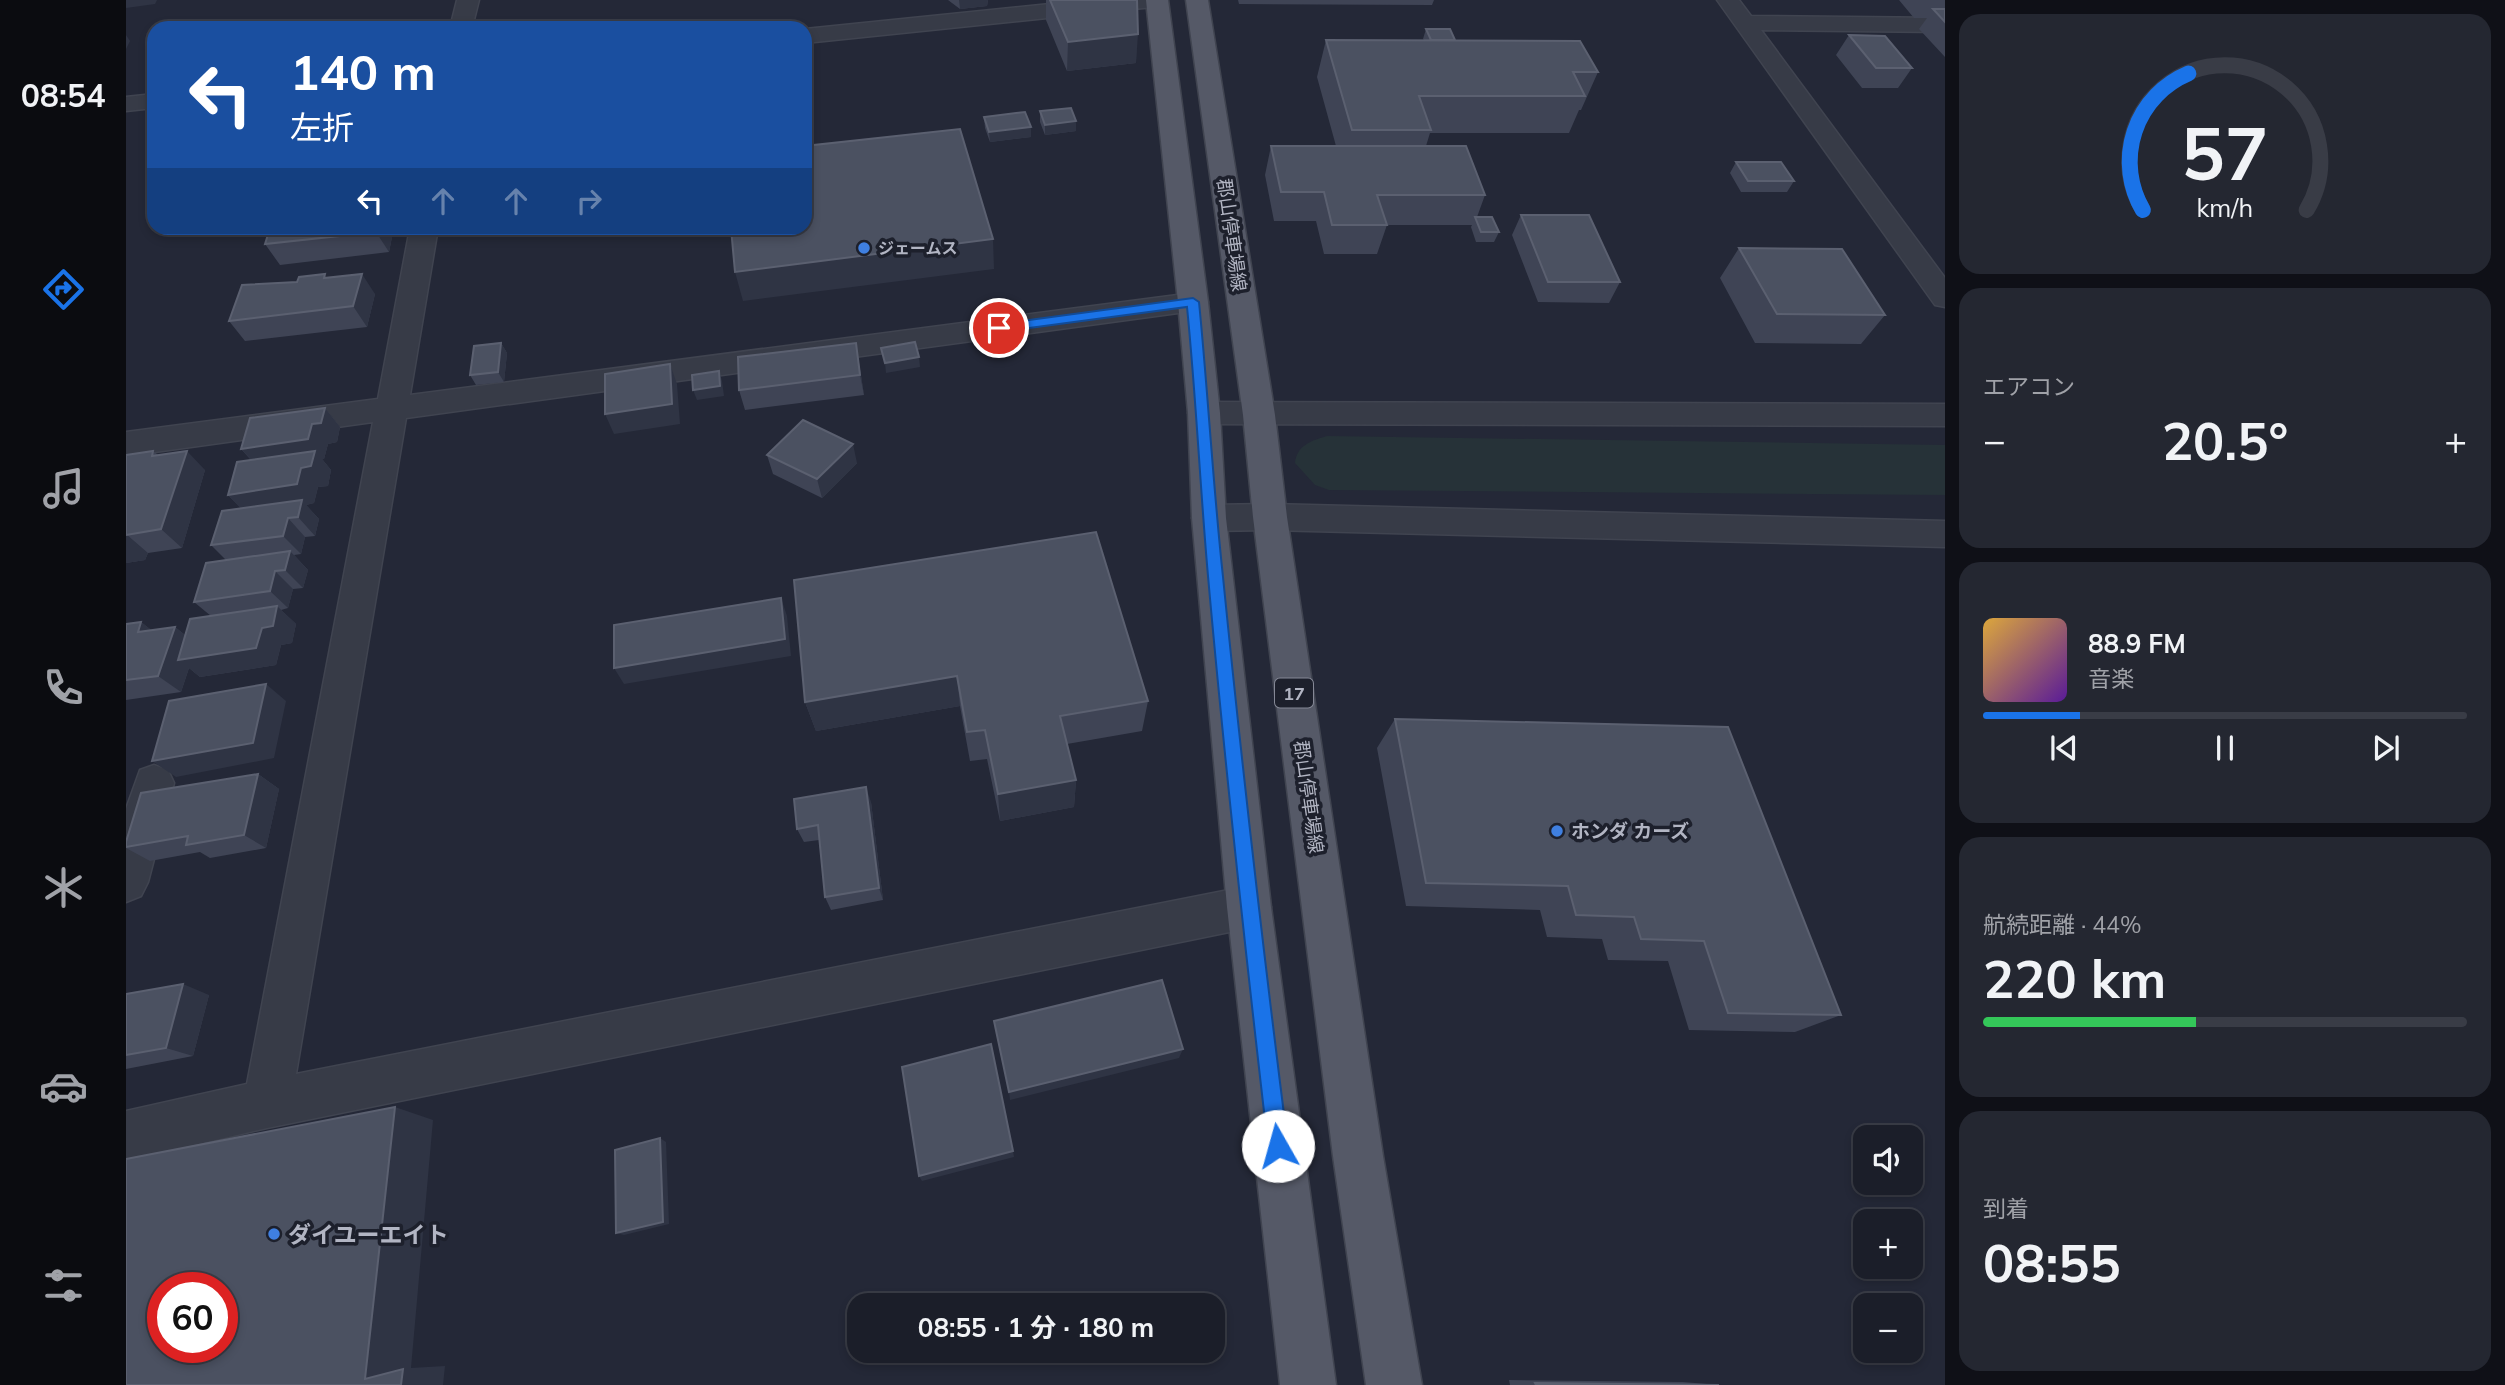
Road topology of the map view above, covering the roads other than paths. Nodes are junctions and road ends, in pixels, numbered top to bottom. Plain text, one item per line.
1 (468, 0) edge
2 (1155, 0) edge
3 (1197, 0) edge
4 (1728, 0) edge
5 (463, 21) edge
6 (1744, 23) junction
7 (1945, 25) edge
8 (812, 36) edge
9 (147, 102) edge
10 (126, 104) edge
11 (423, 235) edge
12 (1945, 299) edge
13 (1193, 302) junction
14 (391, 409) junction
15 (1204, 413) junction
16 (1259, 415) junction
17 (1945, 415) edge
18 (126, 444) edge
19 (1270, 517) junction
20 (1209, 518) junction
21 (1945, 534) edge
22 (154, 783) edge
23 (126, 882) edge
24 (1249, 907) junction
25 (267, 1104) junction
26 (126, 1136) edge
27 (1308, 1385) edge
28 (1394, 1385) edge

1 - 5 street
2 - 8 street
2 - 13 main road
3 - 16 main road, 郡山停車場線 / 17
4 - 6 street
6 - 7 street
6 - 12 street
9 - 10 street
11 - 14 street
13 - 14 street
13 - 15 main road
14 - 18 street
14 - 25 street
15 - 16 street
15 - 20 main road
16 - 17 street
16 - 19 main road, 郡山停車場線 / 17
19 - 20 street
19 - 21 street
19 - 28 main road, 郡山停車場線 / 17
20 - 24 main road
22 - 23 street
24 - 25 street
24 - 27 main road
25 - 26 street

